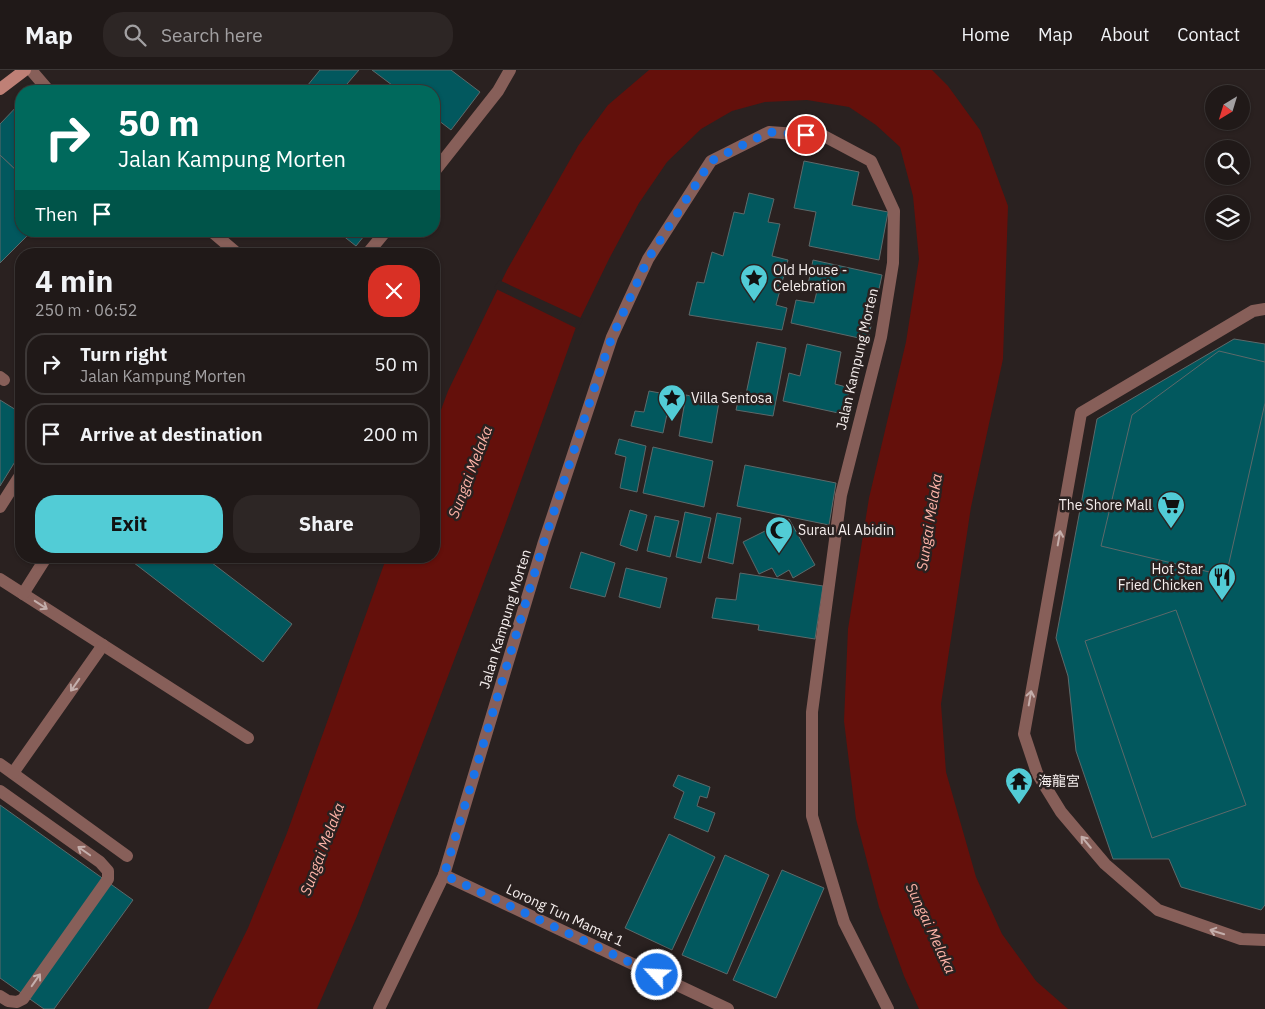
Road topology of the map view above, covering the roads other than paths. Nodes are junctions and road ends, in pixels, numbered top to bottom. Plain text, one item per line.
1 (25, 70) edge
2 (31, 70) edge
3 (510, 70) edge
4 (45, 85) edge
5 (0, 90) edge
6 (440, 164) edge
7 (218, 237) edge
8 (381, 237) edge
9 (231, 248) edge
10 (373, 248) edge
11 (1265, 309) edge
12 (15, 483) edge
13 (0, 507) edge
14 (43, 563) edge
15 (0, 579) edge
16 (23, 594) junction
17 (103, 645) junction
18 (248, 738) dead end
19 (0, 764) edge
20 (13, 773) junction
21 (0, 791) edge
22 (127, 856) dead end
23 (444, 875) junction
24 (1265, 940) edge
25 (0, 996) edge
26 (379, 1009) edge
27 (728, 1009) edge
28 (888, 1009) edge

1 - 5 street
2 - 4 street
3 - 6 street
7 - 9 street
8 - 10 street
24 -> 11 street
12 - 13 street
14 - 16 street
15 - 16 street
16 -> 17 street
17 - 18 street
17 -> 20 street
19 - 20 street
20 - 22 street
25 -> 21 street
23 - 26 street, Jalan Kampung Morten
23 - 27 street, Lorong Tun Mamat 1
23 - 28 street, Jalan Kampung Morten

